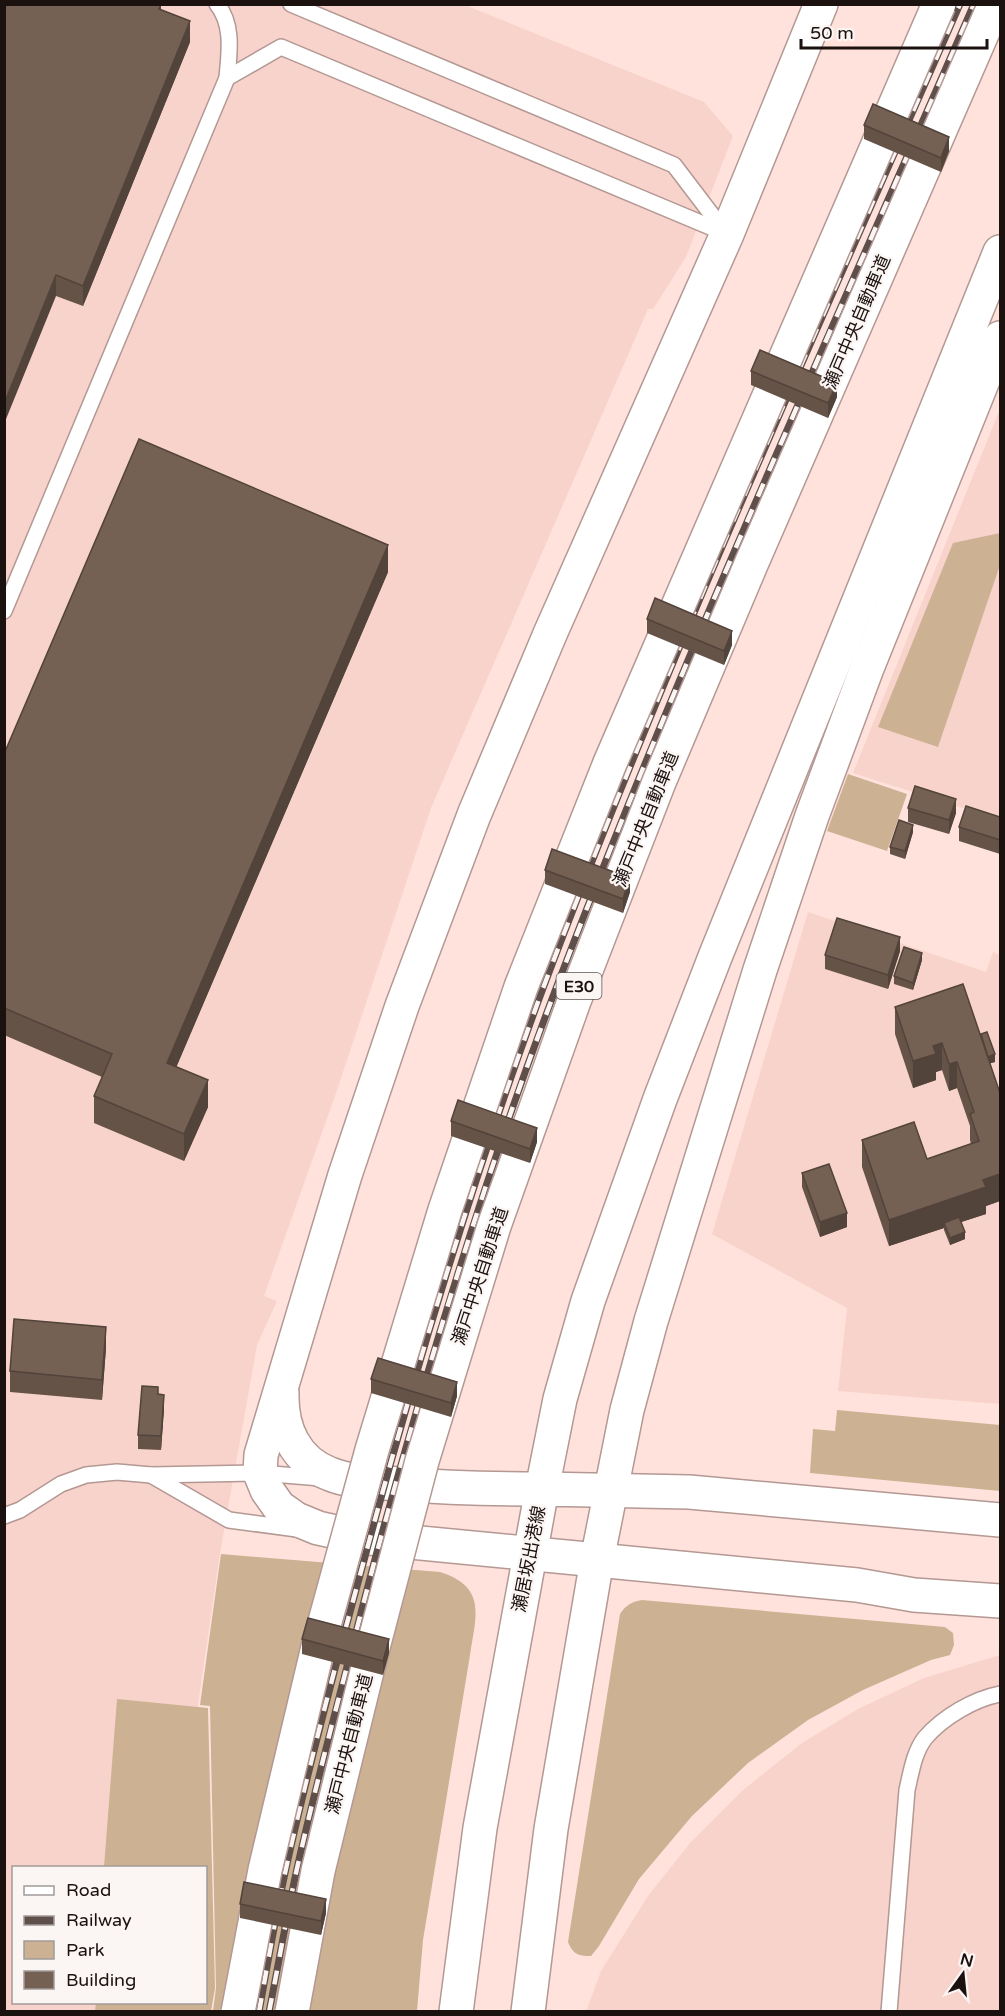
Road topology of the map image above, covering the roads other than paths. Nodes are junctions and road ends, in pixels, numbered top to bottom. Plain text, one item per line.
1 (217, 4) edge
2 (291, 4) edge
3 (821, 4) edge
4 (939, 4) edge
5 (994, 4) edge
6 (227, 78) junction
7 (727, 234) junction
8 (1000, 252) edge
9 (1000, 338) edge
10 (4, 611) edge
11 (282, 1384) junction
12 (260, 1473) junction
13 (151, 1475) junction
14 (351, 1480) junction
15 (542, 1489) junction
16 (610, 1490) junction
17 (4, 1516) edge
18 (1000, 1520) edge
19 (359, 1537) junction
20 (530, 1553) junction
21 (597, 1560) junction
22 (1000, 1601) edge
23 (1000, 1694) edge
24 (238, 2012) edge
25 (292, 2012) edge
26 (456, 2012) edge
27 (528, 2012) edge
28 (889, 2012) edge

1 - 6 lane
2 - 7 lane
3 - 7 main road
4 - 24 main road, bridge
5 - 25 main road, 瀬戸中央自動車道 / E30, bridge
6 - 7 lane
6 - 10 lane
7 - 11 main road
8 - 15 main road
9 - 16 main road
11 - 12 main road
11 - 14 main road
12 - 13 lane
12 - 14 lane
12 - 19 main road
13 - 17 lane
13 - 19 lane
14 - 15 main road
15 - 16 main road, 瀬居坂出港線
15 - 20 main road, 瀬居坂出港線
16 - 18 main road, 瀬居坂出港線
16 - 21 main road
19 - 20 main road
20 - 21 main road
20 - 26 main road, 瀬居坂出港線
21 - 22 main road
21 - 27 main road
23 - 28 lane

